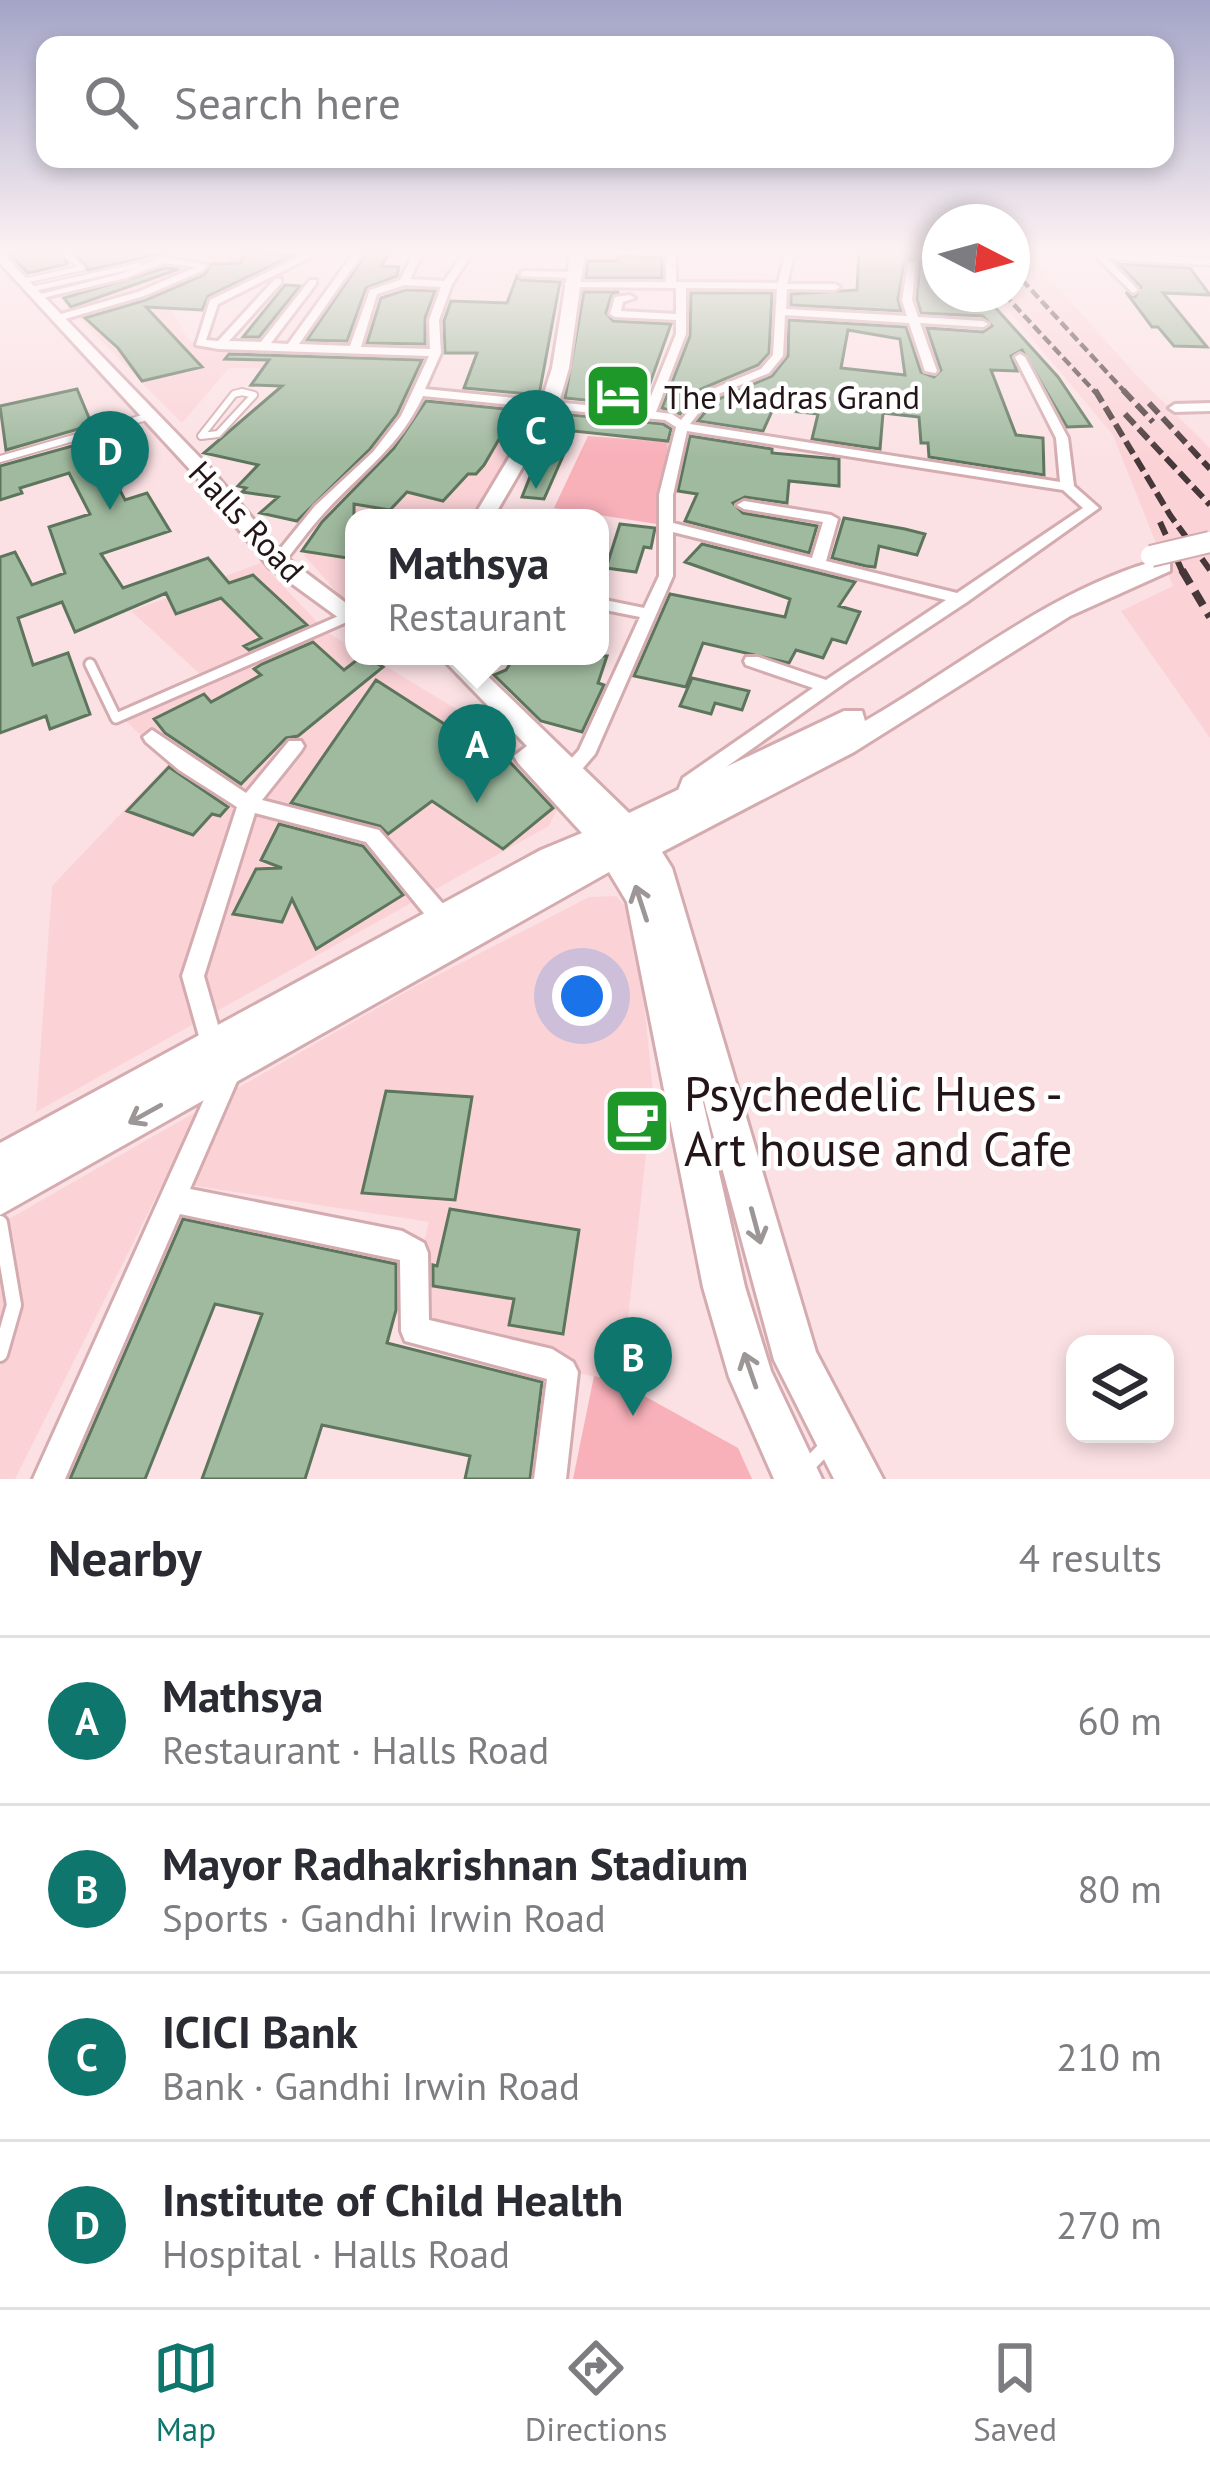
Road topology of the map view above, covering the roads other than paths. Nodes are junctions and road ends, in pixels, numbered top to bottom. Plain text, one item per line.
1 (60, 320) edge
2 (206, 320) edge
3 (242, 320) edge
4 (284, 320) edge
5 (310, 320) edge
6 (364, 320) edge
7 (434, 320) edge
8 (568, 320) edge
9 (682, 320) edge
10 (781, 320) edge
11 (916, 320) edge
12 (930, 320) edge
13 (983, 324) dead end
14 (265, 344) junction
15 (219, 346) junction
16 (292, 346) junction
17 (354, 350) junction
18 (436, 352) junction
19 (1021, 357) dead end
20 (931, 371) dead end
21 (421, 392) junction
22 (1210, 406) edge
23 (1175, 408) dead end
24 (547, 410) junction
25 (649, 415) junction
26 (151, 416) junction
27 (682, 426) junction
28 (201, 436) junction
29 (178, 446) junction
30 (0, 459) edge
31 (1067, 487) junction
32 (744, 505) dead end
33 (488, 509) edge
34 (666, 526) junction
35 (1210, 542) edge
36 (1210, 553) edge
37 (1157, 561) junction
38 (277, 562) junction
39 (818, 563) junction
40 (962, 599) junction
41 (609, 606) edge
42 (647, 614) junction
43 (345, 615) edge
44 (345, 621) edge
45 (752, 661) dead end
46 (90, 664) dead end
47 (437, 665) edge
48 (461, 665) edge
49 (823, 686) junction
50 (152, 737) dead end
51 (295, 746) dead end
52 (570, 770) junction
53 (248, 804) junction
54 (672, 808) junction
55 (619, 835) junction
56 (443, 920) junction
57 (668, 954) junction
58 (222, 1056) junction
59 (0, 1164) edge
60 (0, 1195) edge
61 (172, 1199) junction
62 (1, 1233) edge
63 (0, 1354) edge
64 (836, 1436) junction
65 (797, 1478) edge
66 (49, 1479) edge
67 (550, 1479) edge
68 (859, 1479) edge

1 - 26 main road, Halls Road
2 - 15 street
3 - 15 street
4 - 14 street
5 - 16 street
6 - 17 street
7 - 18 street
8 - 24 main road
9 - 25 street
10 - 27 street
11 - 20 street
12 - 13 street
14 - 15 street
14 - 16 street
16 - 17 street
17 - 18 street
18 - 21 street
19 - 31 street
21 - 24 street
21 - 38 street
22 - 23 street
24 - 25 street
24 - 33 main road
25 - 27 street
26 - 29 main road, Halls Road
26 - 30 lane
27 - 31 street
27 - 34 street
28 - 28 lane
28 - 29 lane
29 - 38 main road, Halls Road
31 - 40 street
32 - 39 street
34 - 39 street
34 - 42 street
35 - 37 main road, bridge
36 - 37 main road
37 - 54 main road
37 - 55 main road
38 - 43 main road, Halls Road
39 - 40 street
40 - 49 street
41 - 42 street
42 - 52 street
44 - 46 lane
45 - 49 street
47 - 55 main road
48 - 52 main road
49 - 54 street
50 - 53 street
51 - 53 street
52 - 55 main road
53 - 56 street
53 - 58 street
54 - 55 main road
55 - 56 main road
55 - 57 main road
55 - 58 main road
56 - 58 main road
57 -> 64 main road
65 -> 57 main road
58 - 59 main road
58 -> 60 main road
58 - 61 street
61 - 66 street
61 - 67 street
62 - 63 lane
64 - 65 lane
64 - 68 main road

